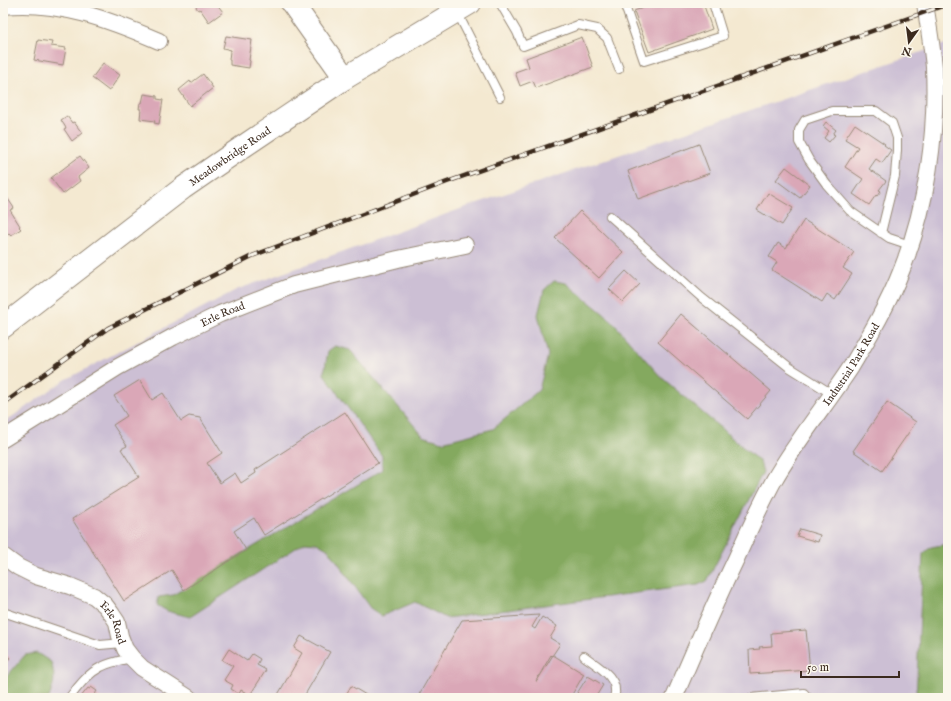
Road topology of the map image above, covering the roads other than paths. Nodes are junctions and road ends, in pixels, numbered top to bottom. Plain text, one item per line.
1 (292, 3) edge
2 (500, 3) edge
3 (624, 3) edge
4 (713, 3) edge
5 (924, 3) edge
6 (3, 6) edge
7 (463, 7) edge
8 (159, 41) dead end
9 (619, 69) dead end
10 (345, 78) junction
11 (500, 97) dead end
12 (610, 216) dead end
13 (880, 233) junction
14 (465, 245) dead end
15 (910, 245) junction
16 (3, 327) edge
17 (832, 394) junction
18 (3, 439) edge
19 (3, 556) edge
20 (3, 612) edge
21 (123, 643) junction
22 (584, 656) dead end
23 (132, 658) junction
24 (678, 697) edge
25 (69, 698) edge
26 (188, 698) edge
27 (614, 698) edge
28 (751, 698) edge
29 (808, 698) edge

1 - 10 main road
2 - 9 lane
3 - 4 lane
5 - 15 street, Industrial Park Road
6 - 8 street
7 - 10 main road, Meadowbridge Road
7 - 11 lane
10 - 16 main road, Meadowbridge Road
12 - 17 lane
13 - 13 lane
13 - 15 lane
14 - 18 street, Erle Road
15 - 17 street, Industrial Park Road
17 - 24 street, Industrial Park Road
19 - 21 street, Erle Road
20 - 21 lane
21 - 23 street, Erle Road
22 - 27 lane
23 - 25 lane
23 - 26 street, Erle Road
28 - 29 lane

